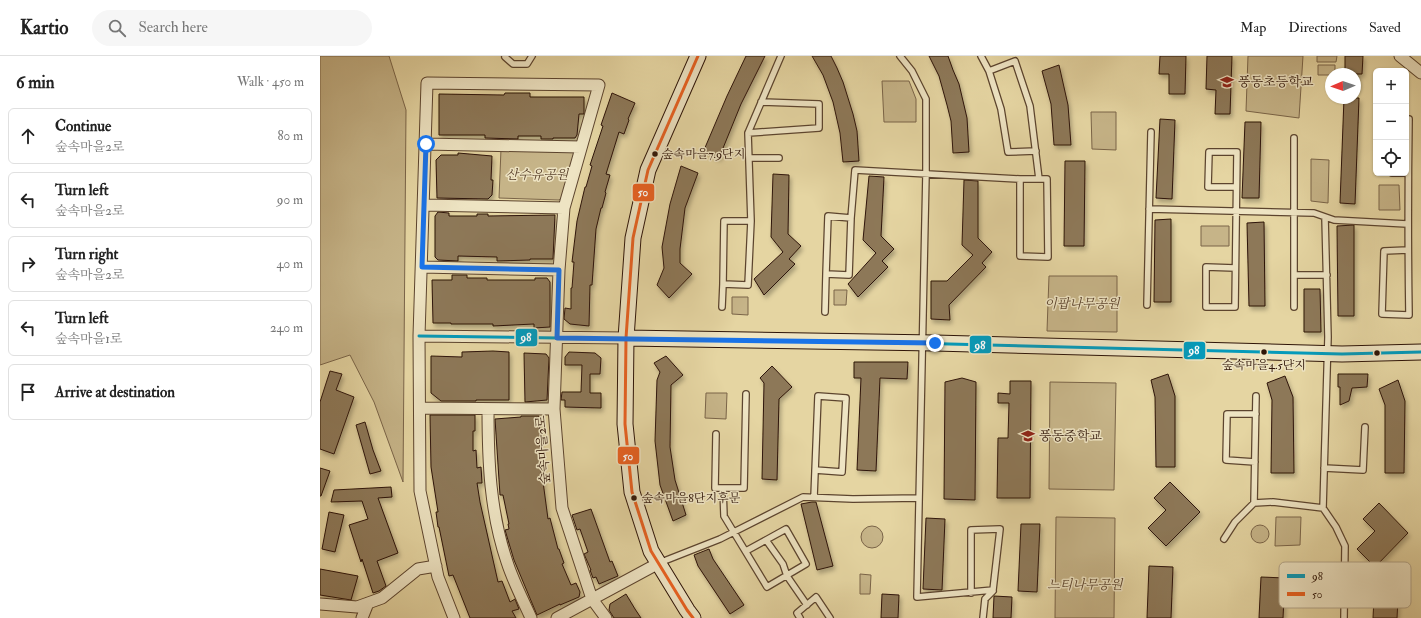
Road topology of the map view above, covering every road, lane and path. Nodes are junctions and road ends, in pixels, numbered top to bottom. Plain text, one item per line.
1 (532, 56) edge
2 (698, 56) edge
3 (781, 56) edge
4 (900, 56) edge
5 (981, 56) edge
6 (1400, 56) edge
7 (505, 57) dead end
8 (989, 71) junction
9 (1421, 73) edge
10 (761, 102) junction
11 (1151, 132) dead end
12 (748, 133) junction
13 (1294, 138) dead end
14 (426, 144) junction
15 (581, 147) junction
16 (1036, 151) junction
17 (749, 158) junction
18 (779, 158) dead end
19 (926, 174) junction
20 (1408, 176) edge
21 (1020, 179) junction
22 (1039, 179) junction
23 (1236, 188) junction
24 (424, 205) junction
25 (564, 208) junction
26 (1149, 209) junction
27 (1236, 211) junction
28 (1293, 212) junction
29 (1325, 217) junction
30 (851, 218) junction
31 (751, 221) junction
32 (1407, 224) junction
33 (1408, 250) junction
34 (422, 267) junction
35 (1235, 268) junction
36 (559, 270) junction
37 (826, 274) junction
38 (1294, 275) junction
39 (1327, 275) junction
40 (723, 284) junction
41 (1147, 305) dead end
42 (722, 307) dead end
43 (1294, 307) dead end
44 (825, 312) dead end
45 (419, 336) junction
46 (557, 338) junction
47 (626, 338) junction
48 (923, 343) junction
49 (1421, 352) edge
50 (1328, 353) junction
51 (746, 394) dead end
52 (1256, 396) dead end
53 (420, 408) junction
54 (488, 409) junction
55 (554, 409) junction
56 (1256, 414) junction
57 (1365, 427) dead end
58 (716, 434) dead end
59 (1255, 462) junction
60 (1324, 468) junction
61 (815, 470) junction
62 (723, 489) junction
63 (814, 497) junction
64 (919, 498) junction
65 (1254, 503) junction
66 (1322, 508) junction
67 (734, 532) junction
68 (1224, 538) dead end
69 (766, 540) junction
70 (746, 551) junction
71 (1345, 562) edge
72 (658, 563) junction
73 (436, 566) junction
74 (787, 576) junction
75 (993, 590) junction
76 (971, 593) junction
77 (592, 599) junction
78 (368, 603) junction
79 (320, 604) edge
80 (806, 605) junction
81 (1344, 608) edge
82 (362, 618) edge
83 (454, 618) edge
84 (531, 618) edge
85 (557, 618) edge
86 (606, 618) edge
87 (693, 618) edge
88 (800, 618) edge
89 (830, 618) edge
90 (983, 618) edge
91 (1344, 618) edge

1 - 7 lane
2 - 47 street
3 - 10 lane
4 - 19 lane
5 - 8 lane
6 - 9 street
8 - 16 lane
8 - 16 lane
10 - 12 lane
10 - 12 lane
11 - 26 lane
12 - 17 lane
13 - 28 lane
14 - 15 street
14 - 15 street, 숲속마을2로
14 - 24 street, 숲속마을2로
15 - 25 street, 숲속마을2로
16 - 22 lane
17 - 18 lane
17 - 31 lane
19 - 21 lane
19 - 30 lane
19 - 48 lane
20 - 32 lane
21 - 22 lane
21 - 22 lane
23 - 23 lane
23 - 27 lane
24 - 25 street
24 - 34 street, 숲속마을2로
25 - 36 street, 숲속마을2로
26 - 27 lane
26 - 41 lane
27 - 28 lane
27 - 35 lane
28 - 29 lane
28 - 38 lane
29 - 32 lane
29 - 39 lane
30 - 37 lane
30 - 37 lane
31 - 40 lane
31 - 40 lane
32 - 33 lane
33 - 33 lane
34 - 36 street
34 - 45 street, 숲속마을2로
35 - 35 lane
36 - 46 street, 숲속마을2로
37 - 44 lane
38 - 39 lane
38 - 43 lane
39 - 50 lane
40 - 42 lane
45 - 46 street
45 - 53 street, 숲속마을2로
46 - 47 street
46 - 55 street, 숲속마을2로
47 - 48 street
47 - 72 street
48 - 50 street
48 - 64 lane
49 - 50 street
50 - 60 lane
51 - 62 lane
52 - 56 lane
53 - 54 street
53 - 73 street, 숲속마을2로
54 - 55 street
54 - 84 street
55 - 77 street, 숲속마을2로
56 - 59 lane
56 - 59 lane
57 - 60 lane
58 - 62 lane
59 - 65 lane
60 - 66 lane
61 - 61 lane
61 - 63 lane
62 - 67 lane
63 - 64 lane
63 - 67 lane
64 - 76 lane
65 - 66 lane
65 - 68 lane
66 - 71 lane
67 - 70 lane
67 - 72 lane
69 - 70 lane
69 - 74 lane
69 - 74 lane
70 - 74 lane
72 - 77 street
72 - 87 street
73 - 78 street
73 - 83 street, 숲속마을2로
74 - 80 lane
75 - 76 lane
75 - 76 lane
75 - 90 lane
77 - 85 street
77 - 86 street, 숲속마을2로
78 - 79 street
78 - 82 street
80 - 88 lane
80 - 89 lane
81 - 91 lane

